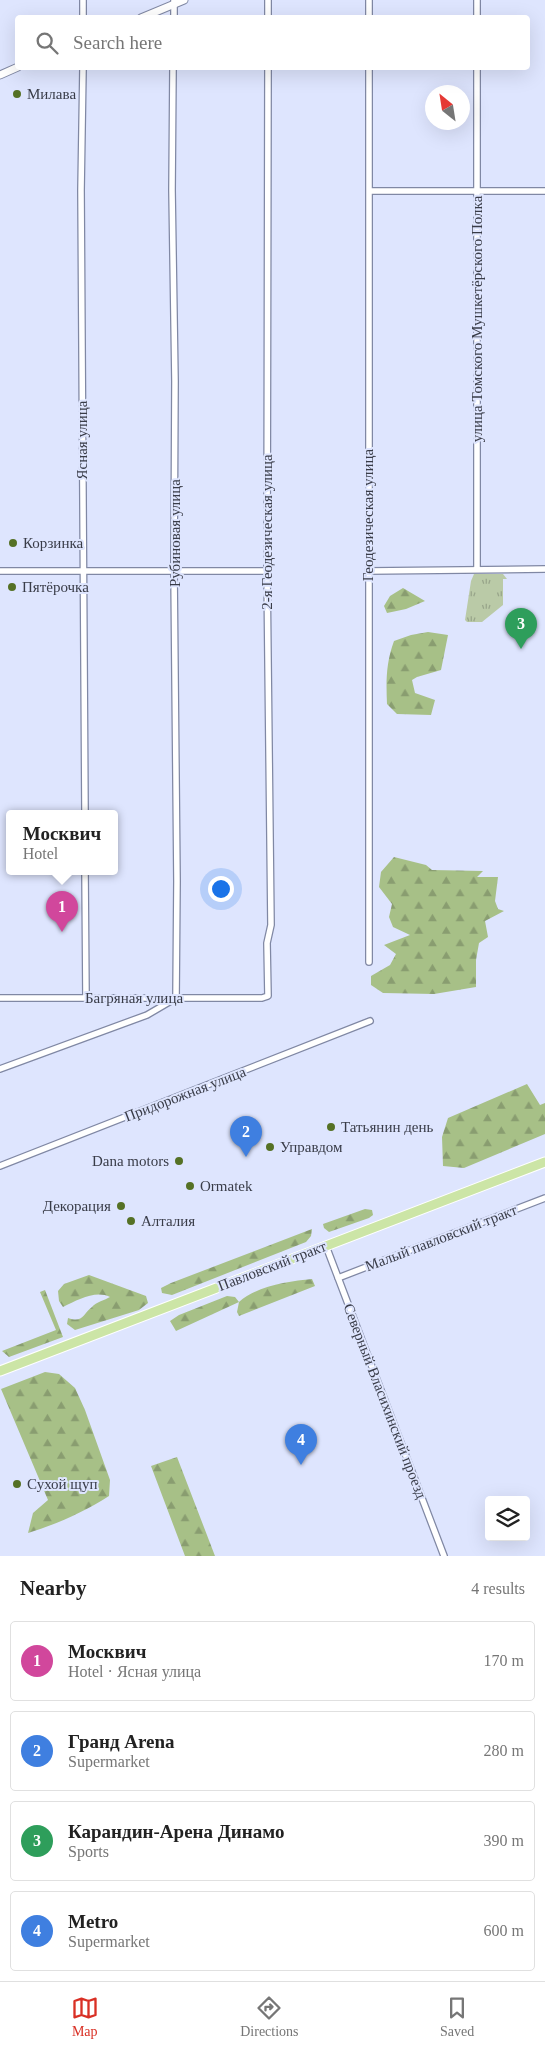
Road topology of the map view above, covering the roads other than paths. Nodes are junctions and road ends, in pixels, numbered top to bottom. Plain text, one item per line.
1 (82, 0) edge
2 (184, 0) edge
3 (268, 0) edge
4 (369, 0) edge
5 (477, 0) edge
6 (174, 2) edge
7 (83, 15) edge
8 (147, 15) edge
9 (174, 15) edge
10 (268, 15) edge
11 (369, 15) edge
12 (477, 15) edge
13 (15, 68) edge
14 (82, 70) edge
15 (173, 70) edge
16 (268, 70) edge
17 (369, 70) edge
18 (477, 70) edge
19 (0, 76) edge
20 (476, 190) junction
21 (370, 191) junction
22 (545, 191) edge
23 (545, 569) edge
24 (83, 570) junction
25 (477, 570) junction
26 (0, 571) edge
27 (174, 571) junction
28 (267, 571) junction
29 (368, 571) junction
30 (85, 810) edge
31 (85, 875) edge
32 (369, 962) dead end
33 (268, 996) joint
34 (0, 998) edge
35 (86, 998) junction
36 (176, 998) junction
37 (370, 1021) dead end
38 (0, 1070) edge
39 (545, 1162) edge
40 (0, 1166) edge
41 (545, 1198) edge
42 (326, 1246) junction
43 (338, 1278) junction
44 (0, 1371) edge
45 (444, 1556) edge

1 - 7 street
2 - 6 street
3 - 10 street
4 - 11 street
5 - 12 street
6 - 8 street
6 - 9 street
13 - 19 street
14 - 24 street, Ясная улица
15 - 27 street, Рубиновая улица
16 - 28 street, 2-я Геодезическая улица
17 - 21 street, Геодезическая улица
18 - 20 street, улица Томского Мушкетёрского Полка
20 - 21 street
20 - 22 street
20 - 25 street, улица Томского Мушкетёрского Полка
21 - 29 street, Геодезическая улица
23 - 25 street
24 - 26 street
24 - 27 street
24 - 30 street, Ясная улица
25 - 29 street
27 - 28 street
27 - 36 street, Рубиновая улица
28 - 33 street, 2-я Геодезическая улица
29 - 32 street, Геодезическая улица
31 - 35 street
33 - 36 street, Багряная улица
34 - 35 street, Багряная улица
35 - 36 street, Багряная улица
36 - 38 street
37 - 40 street, Придорожная улица
39 - 42 main road, Павловский тракт
41 - 43 street, Малый павловский тракт
42 - 43 street, Северный Власихинский проезд
42 - 44 main road, Павловский тракт
43 - 45 street, Северный Власихинский проезд

